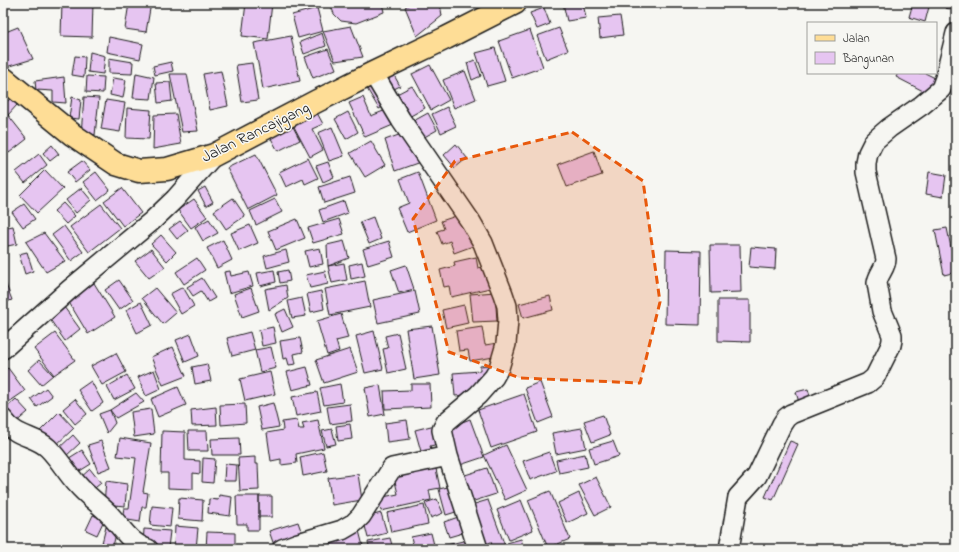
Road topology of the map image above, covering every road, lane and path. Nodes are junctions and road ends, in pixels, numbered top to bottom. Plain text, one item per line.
1 (516, 3) edge
2 (483, 12) edge
3 (956, 33) edge
4 (373, 73) junction
5 (3, 78) edge
6 (214, 155) junction
7 (3, 349) edge
8 (3, 419) edge
9 (448, 456) junction
10 (148, 549) edge
11 (282, 549) edge
12 (478, 549) edge
13 (729, 549) edge

1 - 2 main road, Jalan Rancajigang
2 - 4 main road, Jalan Rancajigang
3 - 13 street
4 - 6 main road, Jalan Rancajigang
4 - 9 street
5 - 6 main road, Jalan Rancajigang
6 - 7 street
8 - 10 street
9 - 11 street
9 - 12 street

